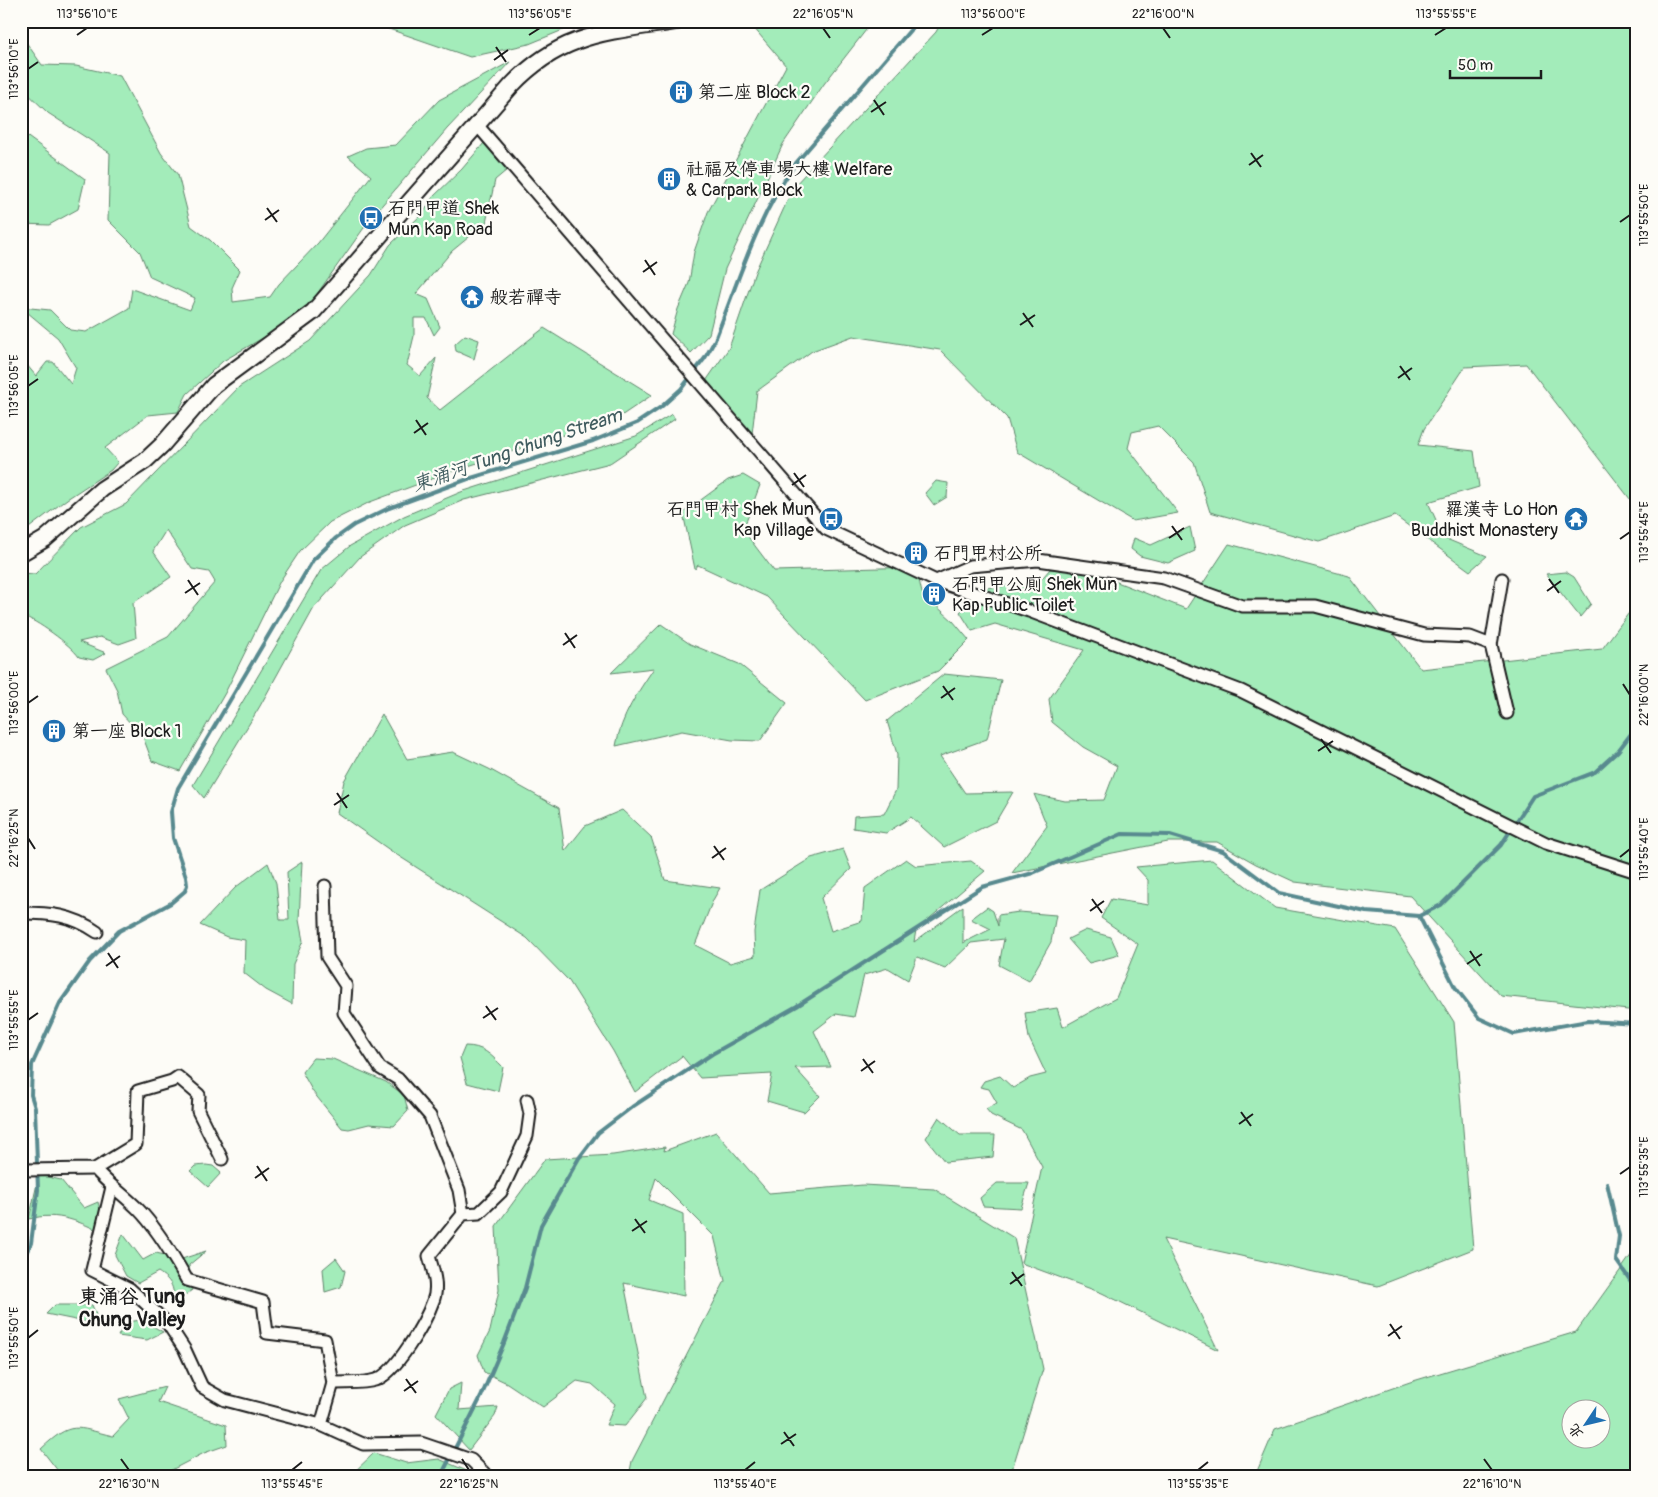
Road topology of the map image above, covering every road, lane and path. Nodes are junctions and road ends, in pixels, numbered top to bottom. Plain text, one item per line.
1 (678, 21) edge
2 (478, 126) junction
3 (21, 553) edge
4 (1502, 579) dead end
5 (936, 581) junction
6 (1491, 645) junction
7 (1507, 713) dead end
8 (1637, 872) edge
9 (325, 886) dead end
10 (21, 913) edge
11 (97, 932) dead end
12 (527, 1100) dead end
13 (222, 1159) dead end
14 (34, 1169) dead end
15 (95, 1169) junction
16 (112, 1187) junction
17 (463, 1214) junction
18 (333, 1383) junction
19 (321, 1425) junction
20 (487, 1476) edge

1 - 2 main road
2 - 3 main road
2 - 5 street
4 - 6 street
5 - 6 street
5 - 8 street
6 - 7 street
9 - 17 street
10 - 11 street
12 - 17 street
13 - 15 street
14 - 15 street
15 - 16 street
16 - 18 street
16 - 19 street
17 - 18 street
18 - 19 street
19 - 20 street

